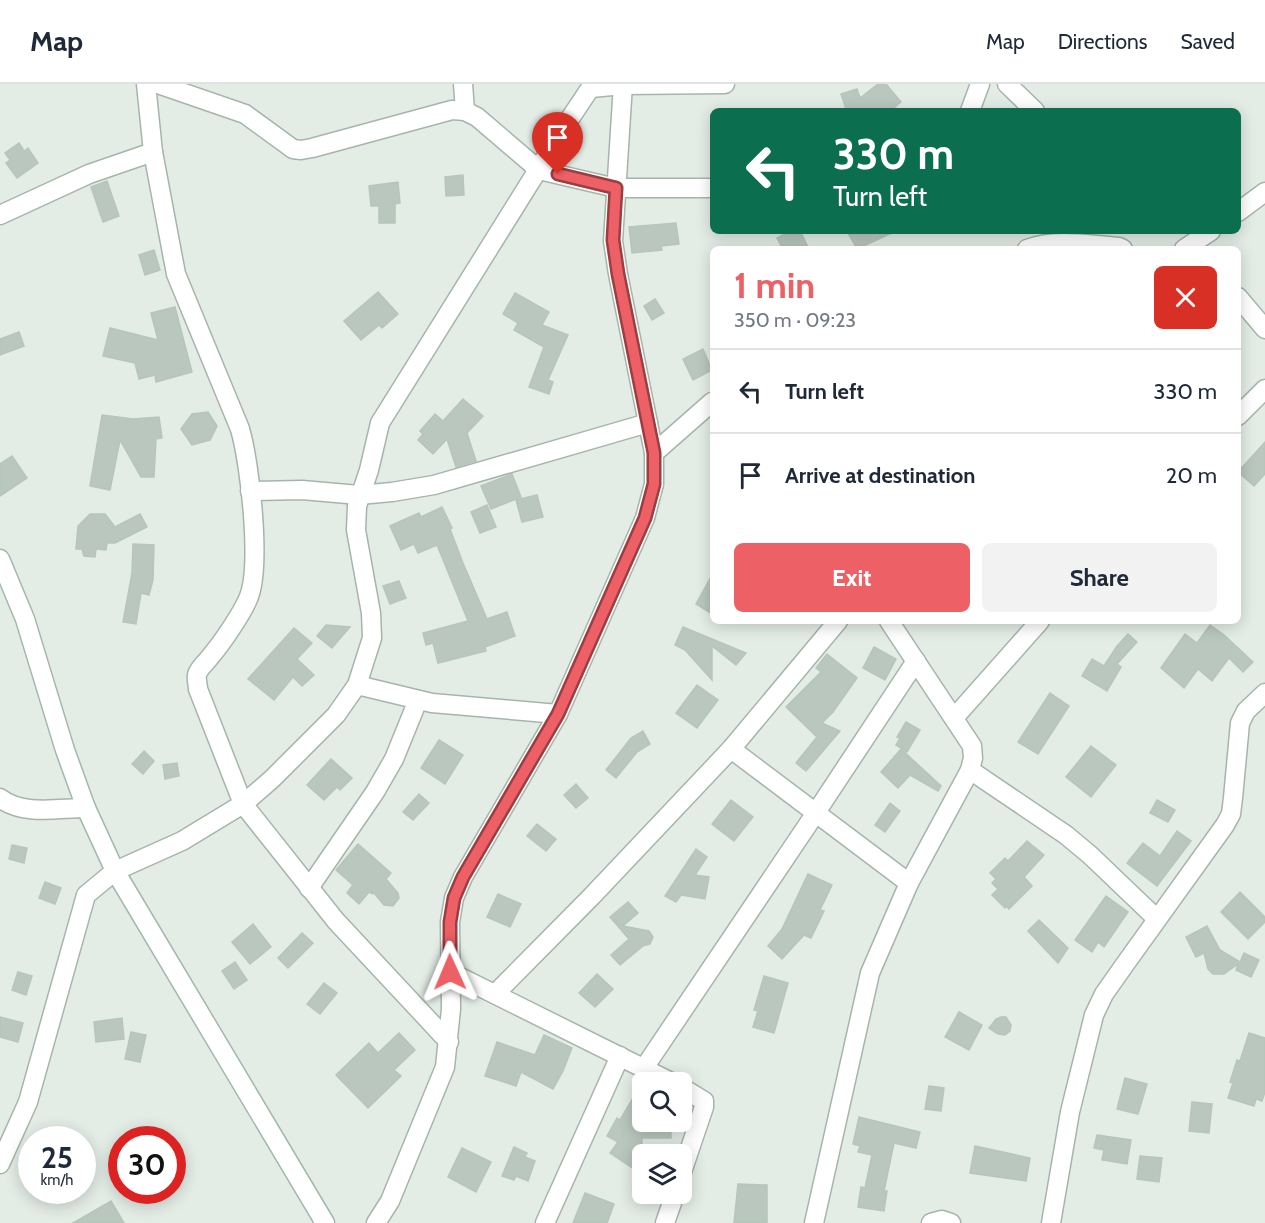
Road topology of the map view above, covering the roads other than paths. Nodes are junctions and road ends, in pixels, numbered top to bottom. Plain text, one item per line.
1 (158, 84) edge
2 (463, 84) edge
3 (623, 84) edge
4 (725, 84) edge
5 (980, 84) edge
6 (1007, 84) edge
7 (592, 86) edge
8 (971, 108) edge
9 (1032, 108) edge
10 (465, 111) junction
11 (153, 152) junction
12 (539, 170) junction
13 (616, 188) junction
14 (710, 188) edge
15 (1265, 192) edge
16 (1241, 210) edge
17 (0, 215) edge
18 (1207, 234) edge
19 (1118, 242) edge
20 (1037, 246) edge
21 (1192, 246) edge
22 (1241, 301) edge
23 (1265, 329) edge
24 (1265, 389) edge
25 (710, 404) edge
26 (1241, 413) edge
27 (648, 423) junction
28 (654, 453) junction
29 (250, 491) junction
30 (359, 495) junction
31 (0, 559) edge
32 (835, 624) edge
33 (891, 624) edge
34 (1037, 624) edge
35 (916, 661) junction
36 (357, 685) junction
37 (1265, 693) edge
38 (418, 700) junction
39 (558, 714) junction
40 (954, 718) junction
41 (731, 749) junction
42 (970, 770) junction
43 (0, 798) edge
44 (243, 804) junction
45 (86, 808) junction
46 (815, 814) junction
47 (115, 872) junction
48 (909, 883) junction
49 (309, 888) junction
50 (1157, 919) junction
51 (450, 972) junction
52 (495, 994) junction
53 (449, 1042) junction
54 (620, 1056) junction
55 (644, 1068) junction
56 (651, 1072) edge
57 (692, 1093) edge
58 (691, 1144) edge
59 (0, 1164) edge
60 (672, 1204) edge
61 (326, 1223) edge
62 (376, 1223) edge
63 (545, 1223) edge
64 (665, 1223) edge
65 (814, 1223) edge
66 (931, 1223) edge
67 (951, 1223) edge
68 (1051, 1223) edge

1 - 10 street
1 - 11 street
2 - 10 street
3 - 4 street
3 - 7 street
3 - 13 street
5 - 8 street
6 - 9 street
7 - 12 street
10 - 12 street
11 - 17 street
11 - 29 street
12 - 13 street
12 - 30 street
13 - 14 street
13 - 27 street
15 - 16 street
18 - 21 street
19 - 20 street
22 - 23 street
24 - 26 street
25 - 28 street
27 - 28 street
27 - 30 street
28 - 39 street
29 - 30 street
29 - 44 street
30 - 36 street
31 - 45 street
32 - 41 street
33 - 35 street
34 - 40 street
35 - 40 street
35 - 46 street
36 - 38 street
36 - 44 street
37 - 50 street
38 - 39 street
38 - 49 street
39 - 51 street
40 - 42 street
41 - 46 street
41 - 52 street
42 - 48 street
42 - 50 street
43 - 45 street
44 - 47 street
44 - 49 street
45 - 47 street
46 - 48 street
46 - 55 street
47 - 59 street
47 - 61 street
48 - 65 street
49 - 53 street
50 - 68 street
51 - 52 street
51 - 53 street
52 - 54 street
53 - 62 street
54 - 55 street
54 - 63 street
55 - 56 street
57 - 58 street
60 - 64 street
66 - 67 street

